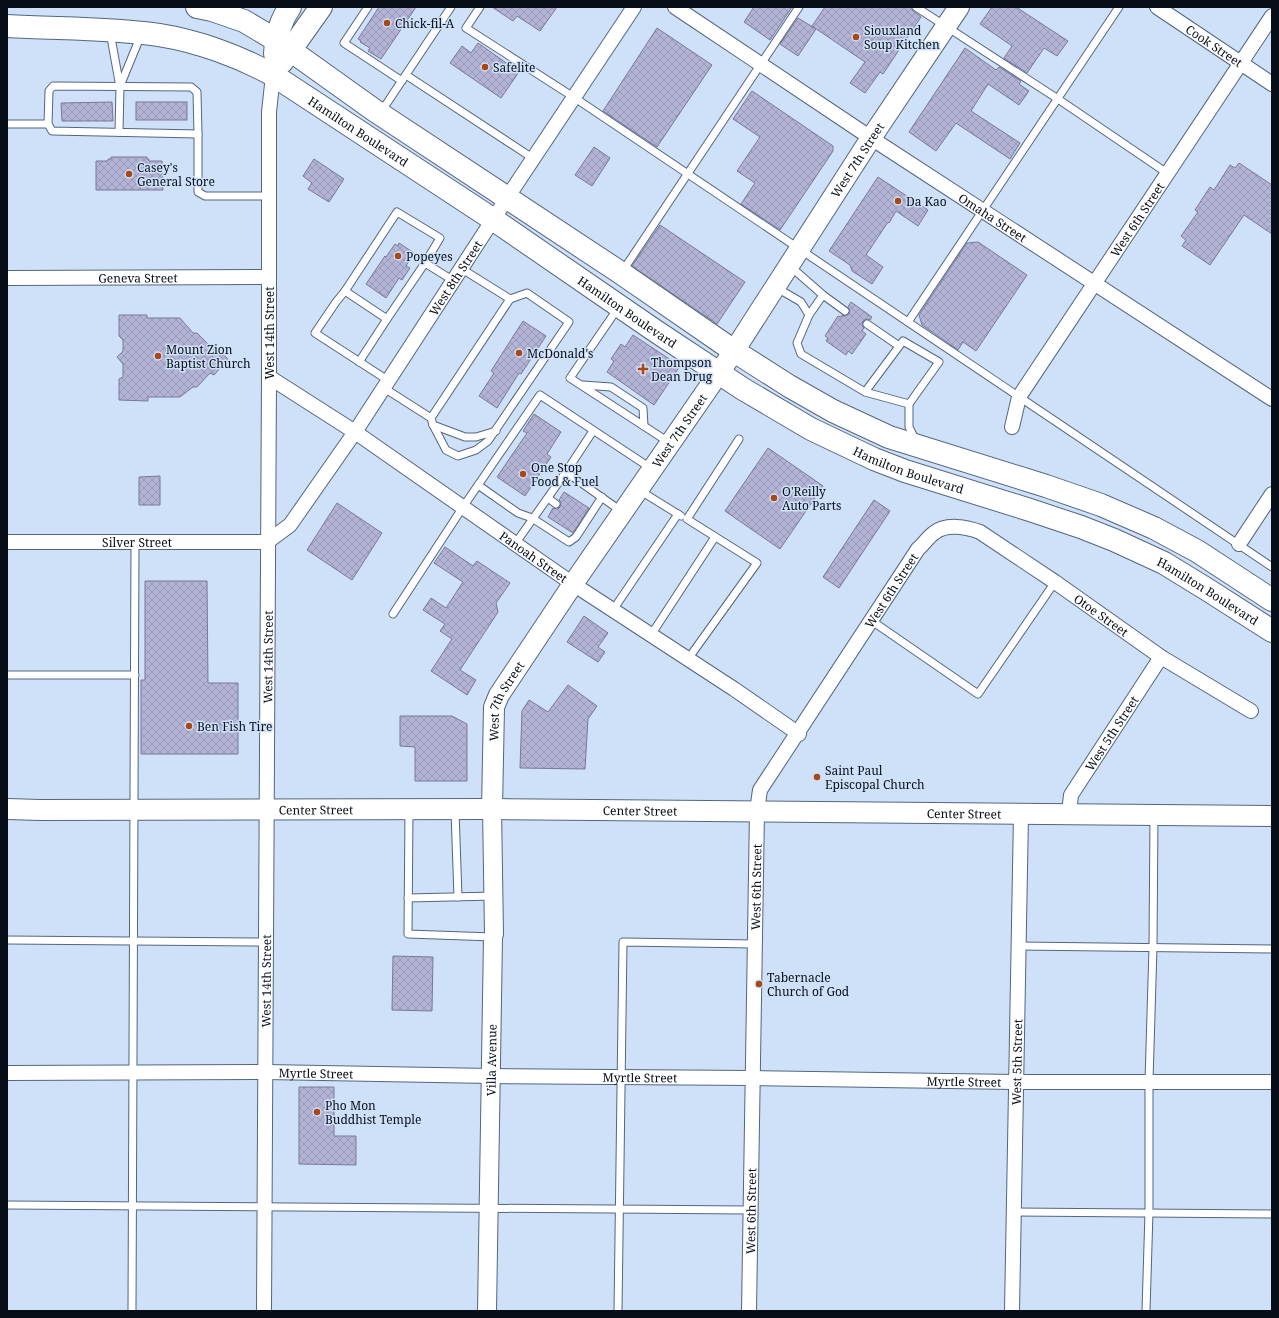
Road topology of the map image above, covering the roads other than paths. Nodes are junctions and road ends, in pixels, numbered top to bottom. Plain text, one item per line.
1 (197, 7) edge
2 (290, 7) edge
3 (321, 7) edge
4 (368, 7) edge
5 (451, 7) edge
6 (480, 7) edge
7 (634, 7) edge
8 (675, 7) edge
9 (799, 7) edge
10 (916, 7) edge
11 (959, 7) edge
12 (1119, 7) edge
13 (1157, 7) edge
14 (1272, 16) edge
15 (7, 26) edge
16 (946, 26) junction
17 (110, 30) junction
18 (142, 34) junction
19 (283, 45) junction
20 (1241, 63) junction
21 (762, 65) junction
22 (273, 75) junction
23 (404, 78) junction
24 (1272, 84) edge
25 (120, 86) junction
26 (575, 98) junction
27 (1058, 99) junction
28 (380, 113) junction
29 (7, 124) edge
30 (48, 124) junction
31 (118, 132) junction
32 (198, 134) junction
33 (871, 138) junction
34 (534, 159) junction
35 (1167, 173) junction
36 (687, 174) junction
37 (268, 196) junction
38 (507, 198) junction
39 (983, 211) junction
40 (494, 220) junction
41 (794, 257) junction
42 (424, 263) junction
43 (462, 269) junction
44 (621, 273) junction
45 (269, 277) junction
46 (7, 278) edge
47 (454, 281) junction
48 (1093, 284) junction
49 (775, 287) junction
50 (345, 291) junction
51 (823, 295) junction
52 (510, 299) junction
53 (619, 306) junction
54 (845, 311) dead end
55 (809, 315) junction
56 (387, 319) junction
57 (908, 322) junction
58 (867, 324) dead end
59 (899, 346) junction
60 (734, 351) junction
61 (359, 362) junction
62 (719, 373) junction
63 (269, 378) junction
64 (386, 385) junction
65 (582, 385) junction
66 (865, 392) junction
67 (1018, 397) junction
68 (1272, 399) edge
69 (909, 404) junction
70 (432, 422) junction
71 (644, 426) junction
72 (1012, 427) dead end
73 (496, 431) junction
74 (593, 431) junction
75 (356, 432) junction
76 (739, 438) dead end
77 (670, 443) junction
78 (918, 446) junction
79 (652, 469) junction
80 (566, 472) junction
81 (478, 485) junction
82 (638, 489) junction
83 (1272, 494) edge
84 (602, 497) junction
85 (548, 498) junction
86 (556, 504) dead end
87 (464, 507) junction
88 (622, 512) junction
89 (678, 514) junction
90 (532, 518) junction
91 (686, 519) junction
92 (949, 528) joint
93 (715, 537) junction
94 (135, 541) junction
95 (7, 542) edge
96 (267, 542) junction
97 (515, 544) junction
98 (1239, 544) junction
99 (1272, 567) edge
100 (1055, 582) junction
101 (573, 584) junction
102 (1272, 600) edge
103 (613, 610) junction
104 (393, 614) dead end
105 (872, 621) junction
106 (1272, 631) edge
107 (651, 635) junction
108 (1161, 656) junction
109 (688, 659) junction
110 (7, 675) edge
111 (134, 676) junction
112 (1251, 711) dead end
113 (799, 734) junction
114 (7, 809) edge
115 (266, 809) junction
116 (409, 809) junction
117 (455, 809) junction
118 (492, 809) junction
119 (134, 810) junction
120 (757, 811) junction
121 (1022, 814) junction
122 (1069, 814) junction
123 (1154, 814) junction
124 (1272, 816) edge
125 (494, 896) junction
126 (458, 897) junction
127 (408, 898) junction
128 (493, 937) junction
129 (7, 940) edge
130 (134, 941) junction
131 (266, 942) junction
132 (755, 944) junction
133 (1019, 946) junction
134 (1154, 947) junction
135 (1272, 948) edge
136 (133, 1072) junction
137 (266, 1072) junction
138 (7, 1073) edge
139 (491, 1076) junction
140 (621, 1077) junction
141 (753, 1078) junction
142 (1149, 1081) junction
143 (1016, 1082) junction
144 (1272, 1082) edge
145 (7, 1205) edge
146 (132, 1206) junction
147 (264, 1206) junction
148 (489, 1209) junction
149 (619, 1210) junction
150 (750, 1210) junction
151 (1014, 1212) junction
152 (1149, 1212) junction
153 (1272, 1214) edge
154 (132, 1311) edge
155 (264, 1311) edge
156 (487, 1311) edge
157 (618, 1311) edge
158 (748, 1311) edge
159 (1012, 1311) edge
160 (1146, 1311) edge

1 - 19 main road, Hamilton Boulevard
2 - 19 main road
3 - 19 main road
4 - 23 lane
5 - 23 lane
6 - 26 lane
7 - 26 street, West 8th Street
8 - 21 street, Omaha Street
9 - 21 lane
10 - 16 lane
11 - 16 main road, West 7th Street
12 - 27 lane
13 - 20 street, Cook Street
14 - 20 street, West 6th Street
15 - 17 main road, Hamilton Boulevard
16 - 27 lane
16 - 33 main road, West 7th Street
17 - 18 main road, Hamilton Boulevard
17 - 25 lane
18 - 22 main road, Hamilton Boulevard
18 - 25 lane
19 - 22 main road
19 - 28 main road, Hamilton Boulevard
20 - 24 street, Cook Street
20 - 35 street, West 6th Street
21 - 33 street, Omaha Street
21 - 36 lane
22 - 37 street, West 14th Street
22 - 40 main road, Hamilton Boulevard
23 - 28 lane
23 - 34 lane
25 - 30 lane
25 - 31 lane
25 - 32 lane
26 - 34 street, West 8th Street
26 - 36 lane
27 - 35 lane
27 - 39 lane
28 - 38 main road, Hamilton Boulevard
29 - 30 lane
30 - 31 lane
31 - 32 lane
32 - 37 lane
33 - 39 street, Omaha Street
33 - 41 main road, West 7th Street
34 - 38 street, West 8th Street
35 - 48 street, West 6th Street
36 - 41 lane
36 - 44 lane
37 - 45 street, West 14th Street
38 - 40 street, West 8th Street
38 - 44 main road, Hamilton Boulevard
39 - 48 street, Omaha Street
39 - 57 lane
40 - 43 street, West 8th Street
40 - 53 main road, Hamilton Boulevard
41 - 49 main road, West 7th Street
41 - 51 lane
41 - 57 lane
42 - 47 lane
42 - 50 lane
42 - 56 lane
43 - 47 street, West 8th Street
43 - 52 lane
44 - 60 main road, Hamilton Boulevard
45 - 46 street, Geneva Street
45 - 63 street, West 14th Street
47 - 64 street, West 8th Street
48 - 67 street, West 6th Street
48 - 68 street, Omaha Street
49 - 55 lane
49 - 60 main road, West 7th Street
50 - 56 lane
50 - 61 lane
51 - 54 lane
51 - 55 lane
52 - 70 lane
52 - 73 lane
53 - 62 main road, Hamilton Boulevard
53 - 65 lane
55 - 66 lane
56 - 61 lane
57 - 67 lane
58 - 59 lane
59 - 66 lane
59 - 69 lane
60 - 62 main road, West 7th Street
60 - 78 main road, Hamilton Boulevard
61 - 64 lane
62 - 77 main road, West 7th Street
62 - 106 main road, Hamilton Boulevard
63 - 75 street, Panoah Street
63 - 96 street, West 14th Street
64 - 70 lane
64 - 75 street, West 8th Street
65 - 71 lane
65 - 71 lane
66 - 69 lane
67 - 72 street, West 6th Street
67 - 98 lane
69 - 78 lane
70 - 73 lane
70 - 73 lane
71 - 77 lane
74 - 79 lane
74 - 80 lane
74 - 81 lane
75 - 87 street, Panoah Street
75 - 96 street, West 8th Street
76 - 91 lane
77 - 79 main road, West 7th Street
78 - 102 main road, Hamilton Boulevard
79 - 82 main road, West 7th Street
80 - 84 lane
80 - 85 lane
81 - 87 lane
81 - 90 lane
82 - 88 main road, West 7th Street
82 - 89 lane
83 - 98 street
84 - 88 lane
84 - 90 lane
85 - 86 lane
85 - 90 lane
87 - 97 street, Panoah Street
87 - 104 lane
88 - 101 main road, West 7th Street
89 - 91 lane
89 - 103 lane
90 - 97 lane
91 - 93 lane
92 - 100 street, Otoe Street
92 - 105 street, West 6th Street
93 - 107 lane
93 - 109 lane
94 - 95 street, Silver Street
94 - 96 street, Silver Street
94 - 111 lane
96 - 115 street, West 14th Street
97 - 101 street, Panoah Street
98 - 99 lane
100 - 105 lane
100 - 108 street, Otoe Street
101 - 103 street, Panoah Street
101 - 118 main road, West 7th Street
103 - 107 street, Panoah Street
105 - 113 street, West 6th Street
107 - 109 street, Panoah Street
108 - 112 street, Otoe Street
108 - 122 street, West 5th Street
109 - 113 street, Panoah Street
110 - 111 lane
111 - 119 lane
113 - 120 street, West 6th Street
114 - 119 main road, Center Street
115 - 116 main road, Center Street
115 - 119 main road, Center Street
115 - 131 street, West 14th Street
116 - 117 main road, Center Street
116 - 127 lane
117 - 118 main road, Center Street
117 - 126 lane
118 - 120 main road, Center Street
118 - 125 street, Villa Avenue
119 - 130 lane
120 - 121 main road, Center Street
120 - 132 street, West 6th Street
121 - 122 main road, Center Street
121 - 133 street, West 5th Street
122 - 123 main road, Center Street
123 - 124 main road, Center Street
123 - 134 lane
125 - 126 lane
125 - 128 street, Villa Avenue
126 - 127 lane
127 - 128 lane
128 - 139 street, Villa Avenue
129 - 130 lane
130 - 131 lane
130 - 136 lane
131 - 137 street, West 14th Street
132 - 140 lane
132 - 141 street, West 6th Street
133 - 134 lane
133 - 143 street, West 5th Street
134 - 135 lane
134 - 142 lane
136 - 137 street, Myrtle Street
136 - 138 street, Myrtle Street
136 - 146 lane
137 - 139 street, Myrtle Street
137 - 147 street, West 14th Street
139 - 140 street, Myrtle Street
139 - 148 street, Villa Avenue
140 - 141 street, Myrtle Street
140 - 149 lane
141 - 143 street, Myrtle Street
141 - 150 street, West 6th Street
142 - 143 street, Myrtle Street
142 - 144 street, Myrtle Street
142 - 152 lane
143 - 151 street, West 5th Street
145 - 146 lane
146 - 147 lane
146 - 154 lane
147 - 148 lane
147 - 155 street, West 14th Street
148 - 149 lane
148 - 156 street, Villa Avenue
149 - 150 lane
149 - 157 lane
150 - 158 street, West 6th Street
151 - 152 lane
151 - 159 street, West 5th Street
152 - 153 lane
152 - 160 lane

